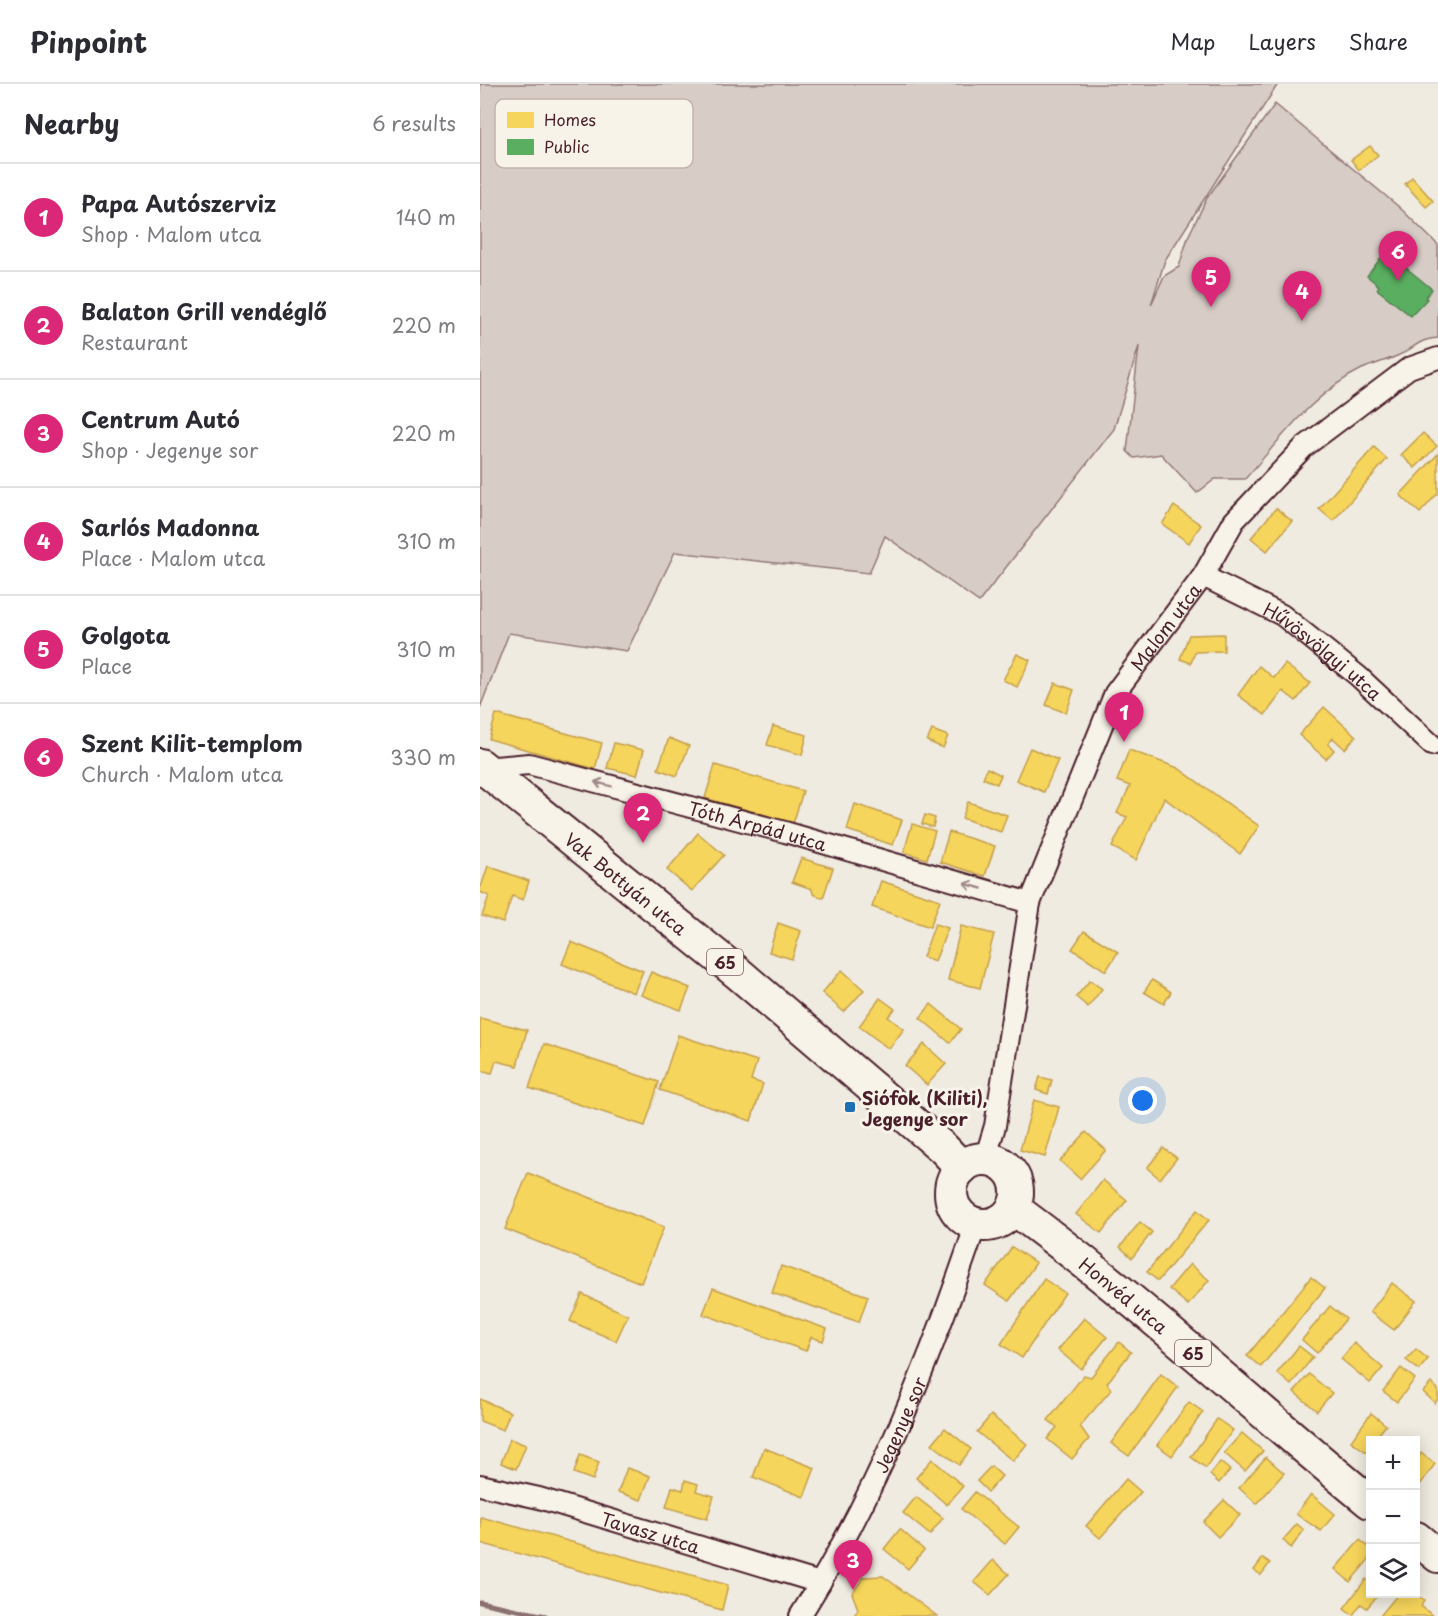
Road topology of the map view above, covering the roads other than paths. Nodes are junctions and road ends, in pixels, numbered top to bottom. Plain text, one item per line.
1 (1438, 358) edge
2 (1203, 576) junction
3 (1432, 745) dead end
4 (482, 766) edge
5 (1029, 903) junction
6 (974, 1163) junction
7 (1013, 1208) junction
8 (976, 1224) junction
9 (480, 1485) edge
10 (1366, 1498) edge
11 (1420, 1541) edge
12 (1438, 1556) edge
13 (820, 1583) junction
14 (800, 1616) edge

1 - 2 street, Malom utca
2 - 3 street, Hűvösvölgyi utca
2 - 5 street, Malom utca
5 -> 4 street, Tóth Árpád utca
4 - 6 main road, Vak Bottyán utca / 65
5 - 6 street, Malom utca
6 - 7 main road, 65
6 - 8 main road
7 - 8 main road
7 - 10 main road, Honvéd utca / 65
8 - 13 street, Jegenye sor
9 - 13 street, Tavasz utca
11 - 12 main road
13 - 14 street, Jegenye sor

